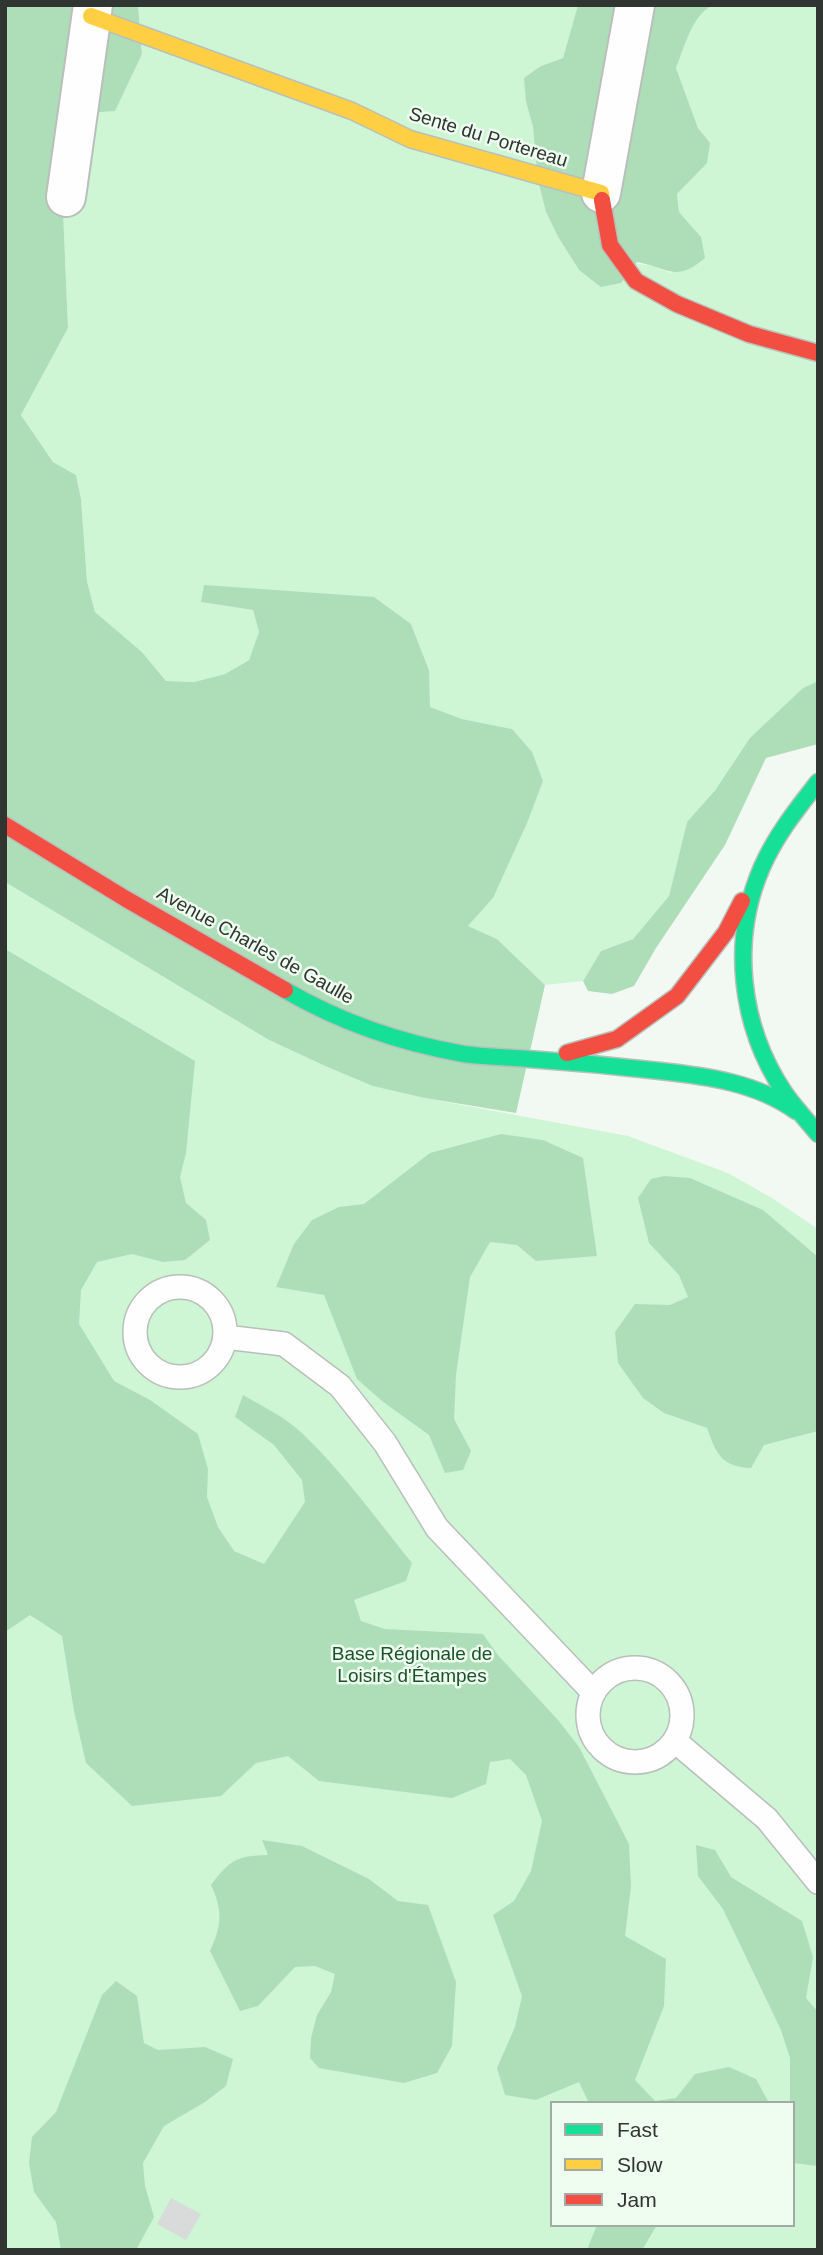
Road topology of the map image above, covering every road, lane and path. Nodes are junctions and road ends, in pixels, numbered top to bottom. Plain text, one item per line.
1 (635, 5) edge
2 (92, 11) edge
3 (601, 193) junction
4 (66, 197) dead end
5 (818, 353) edge
6 (818, 782) edge
7 (5, 825) edge
8 (758, 872) junction
9 (545, 1059) junction
10 (796, 1111) junction
11 (818, 1134) edge
12 (225, 1336) dead end
13 (593, 1692) junction
14 (675, 1741) junction
15 (818, 1882) edge

1 - 3 street
2 - 3 main road, Sente du Portereau
2 - 4 street
3 - 5 main road
6 - 8 main road
7 - 9 main road, Avenue Charles de Gaulle
8 - 9 main road, Avenue Charles de Gaulle
8 - 10 main road
9 - 10 main road, Avenue Charles de Gaulle
10 - 11 main road
12 - 13 lane
13 - 14 lane
13 - 14 lane
14 - 15 lane

